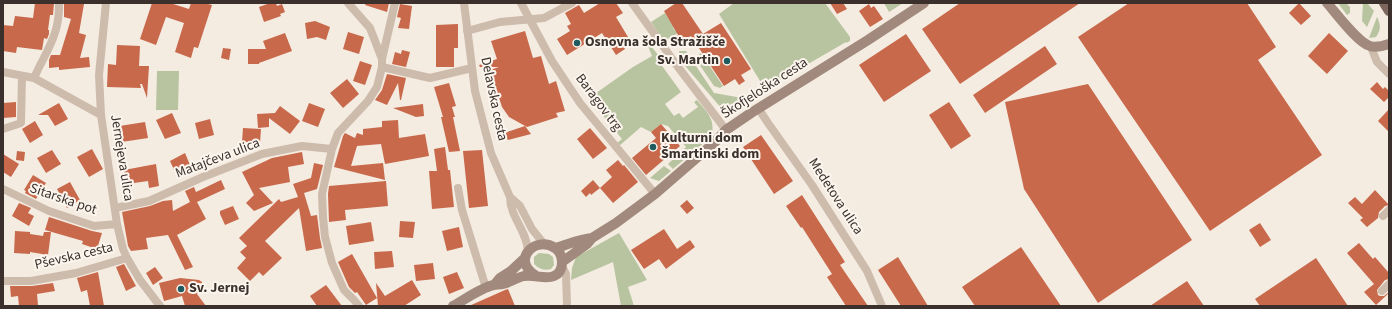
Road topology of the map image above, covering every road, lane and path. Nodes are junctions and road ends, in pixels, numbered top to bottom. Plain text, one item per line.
1 (59, 3) edge
2 (106, 3) edge
3 (348, 3) edge
4 (395, 3) edge
5 (464, 3) edge
6 (521, 3) edge
7 (572, 3) edge
8 (632, 3) edge
9 (924, 3) edge
10 (1327, 3) edge
11 (1384, 3) edge
12 (1389, 11) edge
13 (529, 20) junction
14 (467, 31) junction
15 (1389, 44) edge
16 (1370, 47) junction
17 (382, 63) junction
18 (472, 68) junction
19 (3, 72) edge
20 (1389, 74) edge
21 (22, 76) junction
22 (34, 78) junction
23 (758, 108) junction
24 (101, 115) junction
25 (3, 129) edge
26 (726, 130) junction
27 (332, 149) junction
28 (458, 188) dead end
29 (3, 189) edge
30 (655, 194) junction
31 (510, 197) junction
32 (115, 208) junction
33 (1389, 210) edge
34 (1383, 216) dead end
35 (117, 224) junction
36 (592, 238) junction
37 (544, 244) junction
38 (555, 248) junction
39 (526, 254) junction
40 (127, 258) junction
41 (562, 264) junction
42 (535, 275) junction
43 (3, 281) edge
44 (1389, 284) edge
45 (491, 286) junction
46 (1382, 290) dead end
47 (160, 306) edge
48 (359, 306) edge
49 (453, 306) edge
50 (567, 306) edge
51 (882, 306) edge

1 - 22 street
2 - 24 street, Jernejeva ulica
3 - 17 street
4 - 17 street
5 - 14 street, Delavska cesta
6 - 13 street, Baragov trg
7 - 13 street
8 - 26 street
9 - 23 street, Škofjeloška cesta
10 - 16 street
11 - 12 main road
13 - 14 street
13 - 30 street, Baragov trg
14 - 18 street, Delavska cesta
15 - 16 street
16 - 20 street
17 - 18 street
17 - 27 street
18 - 31 street, Delavska cesta
19 - 21 street
21 - 22 street
21 - 25 street
22 - 24 street
23 - 26 street, Škofjeloška cesta
23 - 51 street, Medetova ulica
24 - 32 street, Jernejeva ulica
26 - 30 street, Škofjeloška cesta
27 - 32 street, Matajčeva ulica
27 - 48 street
28 - 45 street
29 - 35 street, Sitarska pot
30 - 36 street, Škofjeloška cesta
31 - 37 street, Delavska cesta
31 - 39 street, Delavska cesta
32 - 35 street, Jernejeva ulica
33 - 34 street
35 - 40 street, Jernejeva ulica
36 - 38 street, Škofjeloška cesta
36 - 41 street, Škofjeloška cesta
37 - 38 street
37 - 39 street
38 - 41 street
39 - 42 street
39 - 45 street
40 - 43 street, Pševska cesta
40 - 47 street, Jernejeva ulica
41 - 42 street
41 - 50 street
42 - 45 street
44 - 46 street
45 - 49 street

